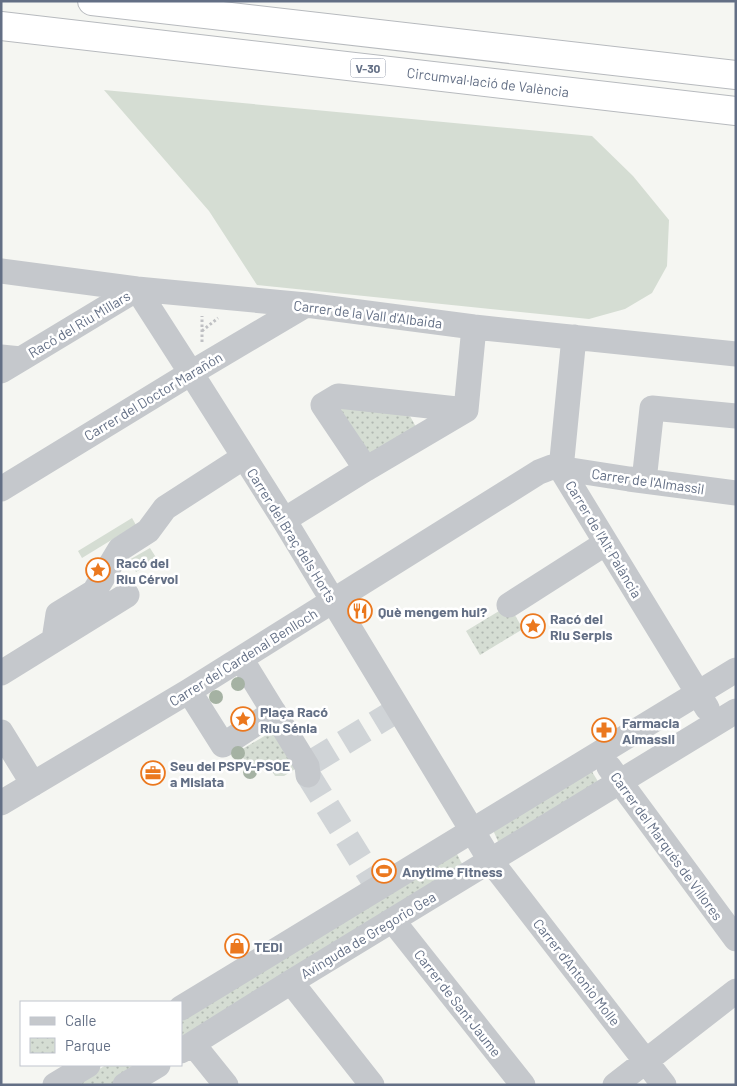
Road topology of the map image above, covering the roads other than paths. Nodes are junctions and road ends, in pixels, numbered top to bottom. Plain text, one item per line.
1 (92, 1) edge
2 (1, 26) edge
3 (736, 74) edge
4 (736, 110) edge
5 (1, 271) edge
6 (137, 289) junction
7 (306, 305) junction
8 (474, 327) junction
9 (574, 337) junction
10 (736, 354) edge
11 (8, 362) edge
12 (200, 368) junction
13 (639, 399) dead end
14 (466, 410) junction
15 (736, 416) edge
16 (244, 457) junction
17 (366, 469) junction
18 (560, 469) junction
19 (637, 480) junction
20 (1, 489) edge
21 (736, 492) edge
22 (284, 520) junction
23 (606, 543) junction
24 (127, 595) dead end
25 (333, 601) junction
26 (509, 605) dead end
27 (54, 640) junction
28 (246, 667) dead end
29 (736, 670) edge
30 (1, 673) edge
31 (698, 693) junction
32 (194, 699) dead end
33 (274, 712) junction
34 (726, 717) edge
35 (1, 732) edge
36 (599, 753) junction
37 (309, 768) tunnel mouth
38 (619, 781) junction
39 (33, 784) junction
40 (1, 803) edge
41 (472, 830) junction
42 (490, 860) junction
43 (393, 920) junction
44 (736, 939) edge
45 (290, 982) junction
46 (736, 991) edge
47 (182, 1007) edge
48 (187, 1047) edge
49 (646, 1061) junction
50 (86, 1066) edge
51 (156, 1066) edge
52 (55, 1085) edge
53 (125, 1085) edge
54 (226, 1085) edge
55 (372, 1085) edge
56 (523, 1085) edge
57 (615, 1085) edge
58 (664, 1085) edge

1 - 3 highway
2 - 4 highway, Circumval·lació de València / V-30
5 - 6 street, Carrer de la Vall d'Albaida
6 - 7 street, Carrer de la Vall d'Albaida
6 - 11 street, Racó del Riu Millars
6 - 12 street, Carrer del Braç dels Horts
7 - 8 street, Carrer de la Vall d'Albaida
7 - 12 street, Carrer del Doctor Marañón
8 - 9 street, Carrer de la Vall d'Albaida
8 - 14 street
9 - 10 street, Carrer de la Vall d'Albaida
9 - 18 street, Carrer de l'Alt Palància
12 - 16 street, Carrer del Braç dels Horts
12 - 20 street, Carrer del Doctor Marañón
13 - 19 street
14 - 17 street
14 - 17 street
15 - 19 street
16 - 22 street, Carrer del Braç dels Horts
16 - 27 street
17 - 22 street
18 - 19 street, Carrer de l'Almassil
18 - 23 street, Carrer de l'Alt Palància
18 - 25 street, Carrer del Cardenal Benlloch
19 - 21 street, Carrer de l'Almassil
22 - 25 street, Carrer del Braç dels Horts
23 - 26 street
23 - 31 street, Carrer de l'Alt Palància
24 - 27 street
25 - 39 street, Carrer del Cardenal Benlloch
25 - 41 street, Carrer del Braç dels Horts
27 - 30 street
28 - 33 street
29 - 31 street
31 - 34 street, Carrer de l'Alt Palància
31 - 36 street
32 - 33 street
33 - 37 street
34 - 38 street, Avinguda de Gregorio Gea
35 - 39 street
36 - 38 street, Carrer del Marqués de Villores
36 - 41 street
38 - 42 street, Avinguda de Gregorio Gea
38 - 44 street, Carrer del Marqués de Villores
39 - 40 street, Carrer del Cardenal Benlloch
41 - 42 street, Carrer del Braç dels Horts
41 - 47 street
42 - 43 street, Avinguda de Gregorio Gea
42 - 49 street, Carrer d'Antonio Molle
43 - 45 street, Avinguda de Gregorio Gea
43 - 56 street, Carrer de Sant Jaume
45 - 48 street, Avinguda de Gregorio Gea
45 - 55 street
46 - 49 street
48 - 54 street
49 - 57 street
49 - 58 street, Carrer d'Antonio Molle
50 - 52 street
51 - 53 street

